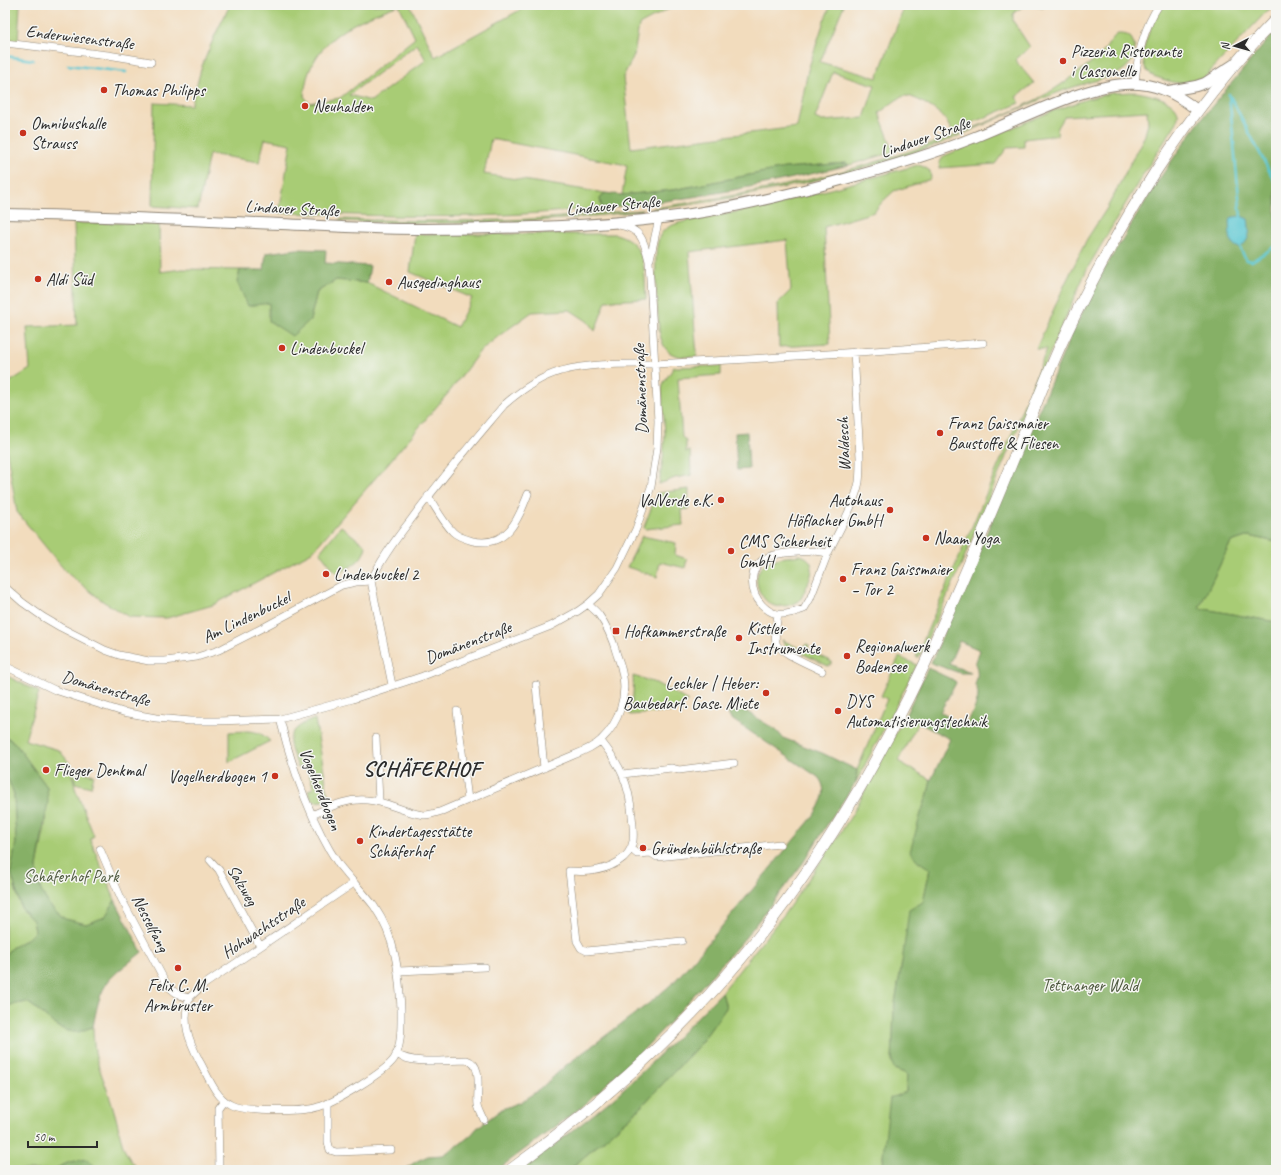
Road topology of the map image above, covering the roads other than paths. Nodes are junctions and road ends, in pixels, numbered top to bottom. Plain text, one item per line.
1 (1159, 5) edge
2 (1276, 19) edge
3 (5, 43) edge
4 (151, 62) dead end
5 (1234, 64) junction
6 (1135, 84) junction
7 (1168, 91) junction
8 (1197, 110) junction
9 (5, 214) edge
10 (659, 218) junction
11 (606, 223) junction
12 (649, 261) junction
13 (983, 343) dead end
14 (854, 352) junction
15 (654, 364) junction
16 (528, 494) dead end
17 (428, 496) junction
18 (828, 553) junction
19 (371, 580) junction
20 (5, 588) edge
21 (588, 604) junction
22 (778, 614) junction
23 (5, 666) edge
24 (822, 671) dead end
25 (392, 685) junction
26 (536, 685) dead end
27 (457, 711) dead end
28 (280, 719) junction
29 (376, 738) dead end
30 (601, 741) junction
31 (734, 763) dead end
32 (544, 768) junction
33 (623, 774) junction
34 (468, 800) junction
35 (379, 802) junction
36 (312, 815) junction
37 (780, 844) dead end
38 (100, 849) dead end
39 (631, 849) junction
40 (210, 860) dead end
41 (354, 883) junction
42 (682, 941) dead end
43 (260, 946) junction
44 (485, 967) dead end
45 (399, 971) junction
46 (189, 998) junction
47 (396, 1054) junction
48 (224, 1100) junction
49 (328, 1103) junction
50 (484, 1120) dead end
51 (391, 1150) dead end
52 (219, 1170) edge
53 (510, 1170) edge

1 - 6 street
2 - 5 main road
3 - 4 street, Enderwiesenstraße
5 - 7 main road
5 - 8 main road
6 - 7 main road, Lindauer Straße
6 - 10 main road, Lindauer Straße
7 - 8 main road, Lindauer Straße
8 - 53 main road
9 - 11 main road, Lindauer Straße
10 - 11 main road, Lindauer Straße
10 - 12 street, Domänenstraße
11 - 12 street, Domänenstraße
12 - 15 street, Domänenstraße
13 - 14 street
14 - 15 street
14 - 18 street, Waldesch
15 - 17 street
15 - 21 street, Domänenstraße
16 - 17 street
17 - 19 street
18 - 22 street, Waldesch
18 - 22 street
19 - 20 street, Am Lindenbuckel
19 - 25 street
21 - 25 street, Domänenstraße
21 - 30 street
22 - 24 street
23 - 28 street, Domänenstraße
25 - 28 street, Domänenstraße
26 - 32 street
27 - 34 street
28 - 36 street, Vogelherdbogen
29 - 35 street
30 - 32 street
30 - 33 street
31 - 33 street
32 - 34 street
33 - 39 street
34 - 35 street
35 - 36 street
36 - 41 street, Vogelherdbogen
37 - 39 street
38 - 46 street, Nesselfang
39 - 42 street
40 - 43 street, Salzweg
41 - 43 street, Hohwachtstraße
41 - 45 street, Vogelherdbogen
43 - 46 street, Hohwachtstraße
44 - 45 street
45 - 47 street, Vogelherdbogen
46 - 48 street, Vogelherdbogen
47 - 49 street, Vogelherdbogen
47 - 50 street
48 - 49 street, Vogelherdbogen
48 - 52 street
49 - 51 street

